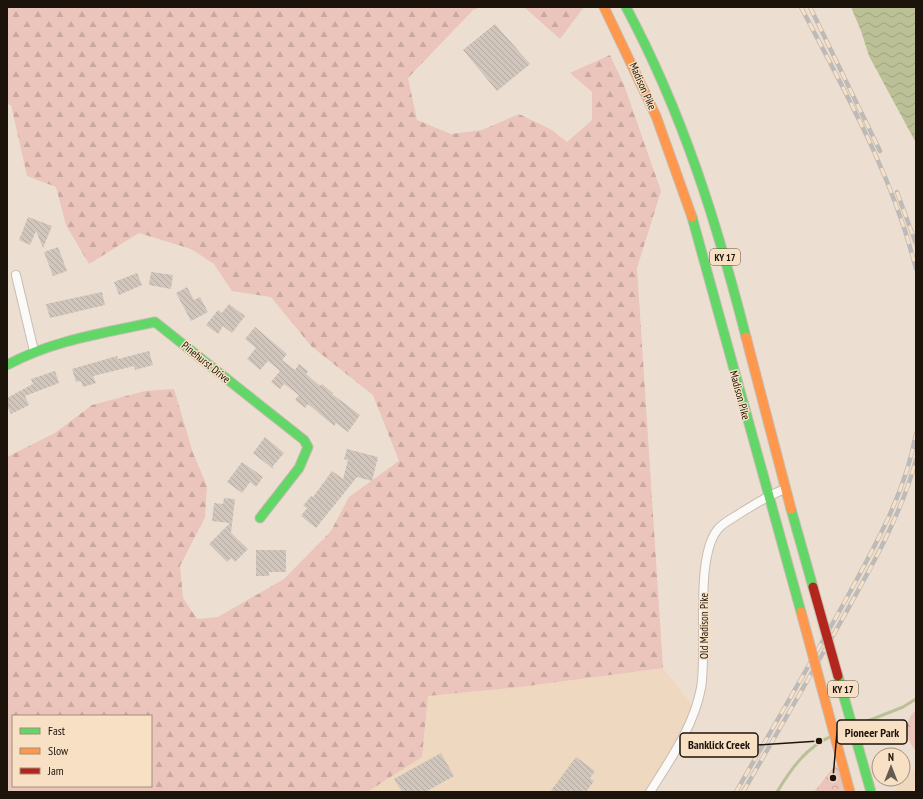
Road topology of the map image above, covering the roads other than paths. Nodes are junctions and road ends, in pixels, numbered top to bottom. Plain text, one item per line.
1 (604, 7) edge
2 (626, 7) edge
3 (16, 275) dead end
4 (34, 351) junction
5 (7, 365) edge
6 (785, 489) junction
7 (767, 495) junction
8 (260, 518) dead end
9 (650, 792) edge
10 (850, 792) edge
11 (871, 792) edge

1 - 7 main road, Madison Pike / KY 17
2 - 6 main road, Madison Pike / KY 17
3 - 4 street
4 - 5 main road, Pinehurst Drive
4 - 8 main road, Pinehurst Drive
6 - 7 street, Old Madison Pike
6 - 11 main road, Madison Pike / KY 17, bridge
7 - 9 street, Old Madison Pike
7 - 10 main road, Madison Pike / KY 17, bridge

